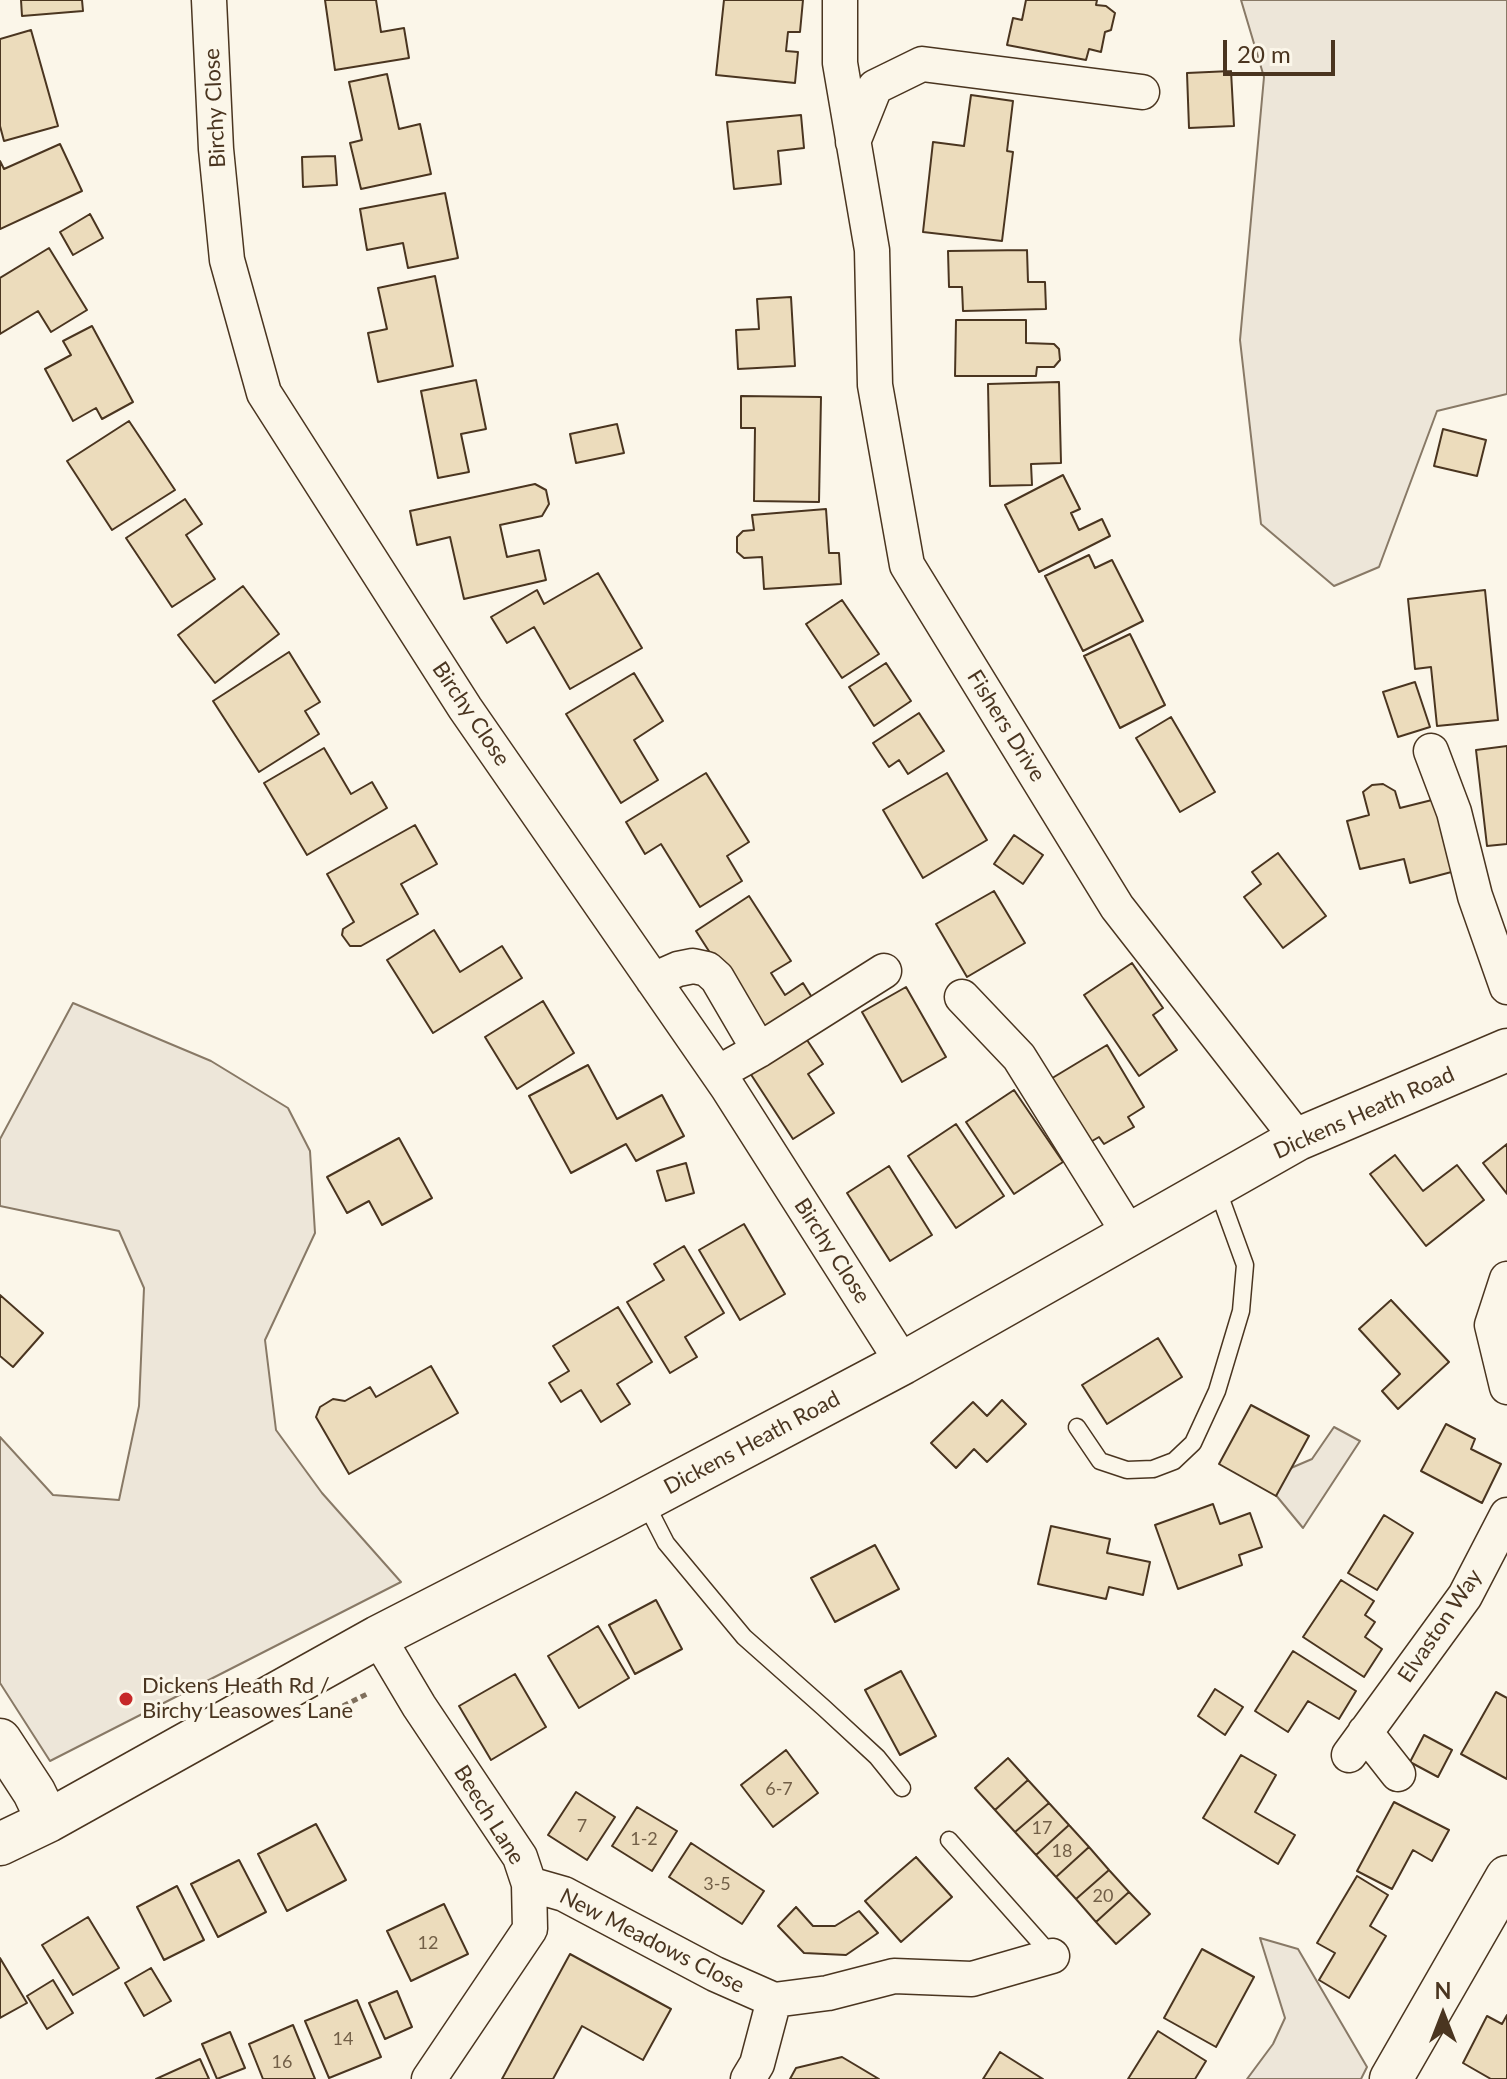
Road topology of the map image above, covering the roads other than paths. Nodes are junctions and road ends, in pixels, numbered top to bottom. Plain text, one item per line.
1 (209, 0) edge
2 (840, 0) edge
3 (1142, 92) dead end
4 (853, 142) junction
5 (1431, 751) dead end
6 (884, 971) dead end
7 (653, 980) junction
8 (1507, 987) edge
9 (962, 997) dead end
10 (759, 1050) junction
11 (1507, 1050) edge
12 (718, 1073) junction
13 (1298, 1139) junction
14 (1216, 1186) junction
15 (1130, 1235) junction
16 (1507, 1279) edge
17 (903, 1363) junction
18 (1507, 1387) edge
19 (1077, 1427) dead end
20 (645, 1500) junction
21 (1507, 1515) edge
22 (378, 1637) junction
23 (0, 1740) edge
24 (1398, 1774) dead end
25 (902, 1788) dead end
26 (48, 1821) junction
27 (949, 1840) dead end
28 (0, 1844) edge
29 (1507, 1877) edge
30 (529, 1884) junction
31 (1052, 1956) joint
32 (774, 2000) junction
33 (1395, 2077) edge
34 (429, 2079) edge
35 (748, 2079) edge

1 - 7 street, Birchy Close
2 - 4 street, Fishers Drive
3 - 4 street
4 - 13 street, Fishers Drive
5 - 8 street
6 - 10 street
7 - 10 street
7 - 12 street, Birchy Close
9 - 15 street
10 - 12 street
11 - 13 street, Dickens Heath Road
12 - 17 street, Birchy Close
13 - 14 street, Dickens Heath Road
14 - 15 street, Dickens Heath Road
14 - 19 lane
15 - 17 street, Dickens Heath Road
16 - 18 street
17 - 20 street, Dickens Heath Road
20 - 22 street, Dickens Heath Road
20 - 25 lane
21 - 24 street, Elvaston Way
22 - 26 street, Dickens Heath Road
22 - 30 street, Beech Lane
23 - 26 street
26 - 28 street, Dickens Heath Road
27 - 31 lane
29 - 33 street
30 - 32 street, New Meadows Close
30 - 34 street, Beech Lane
31 - 32 street
32 - 35 street

